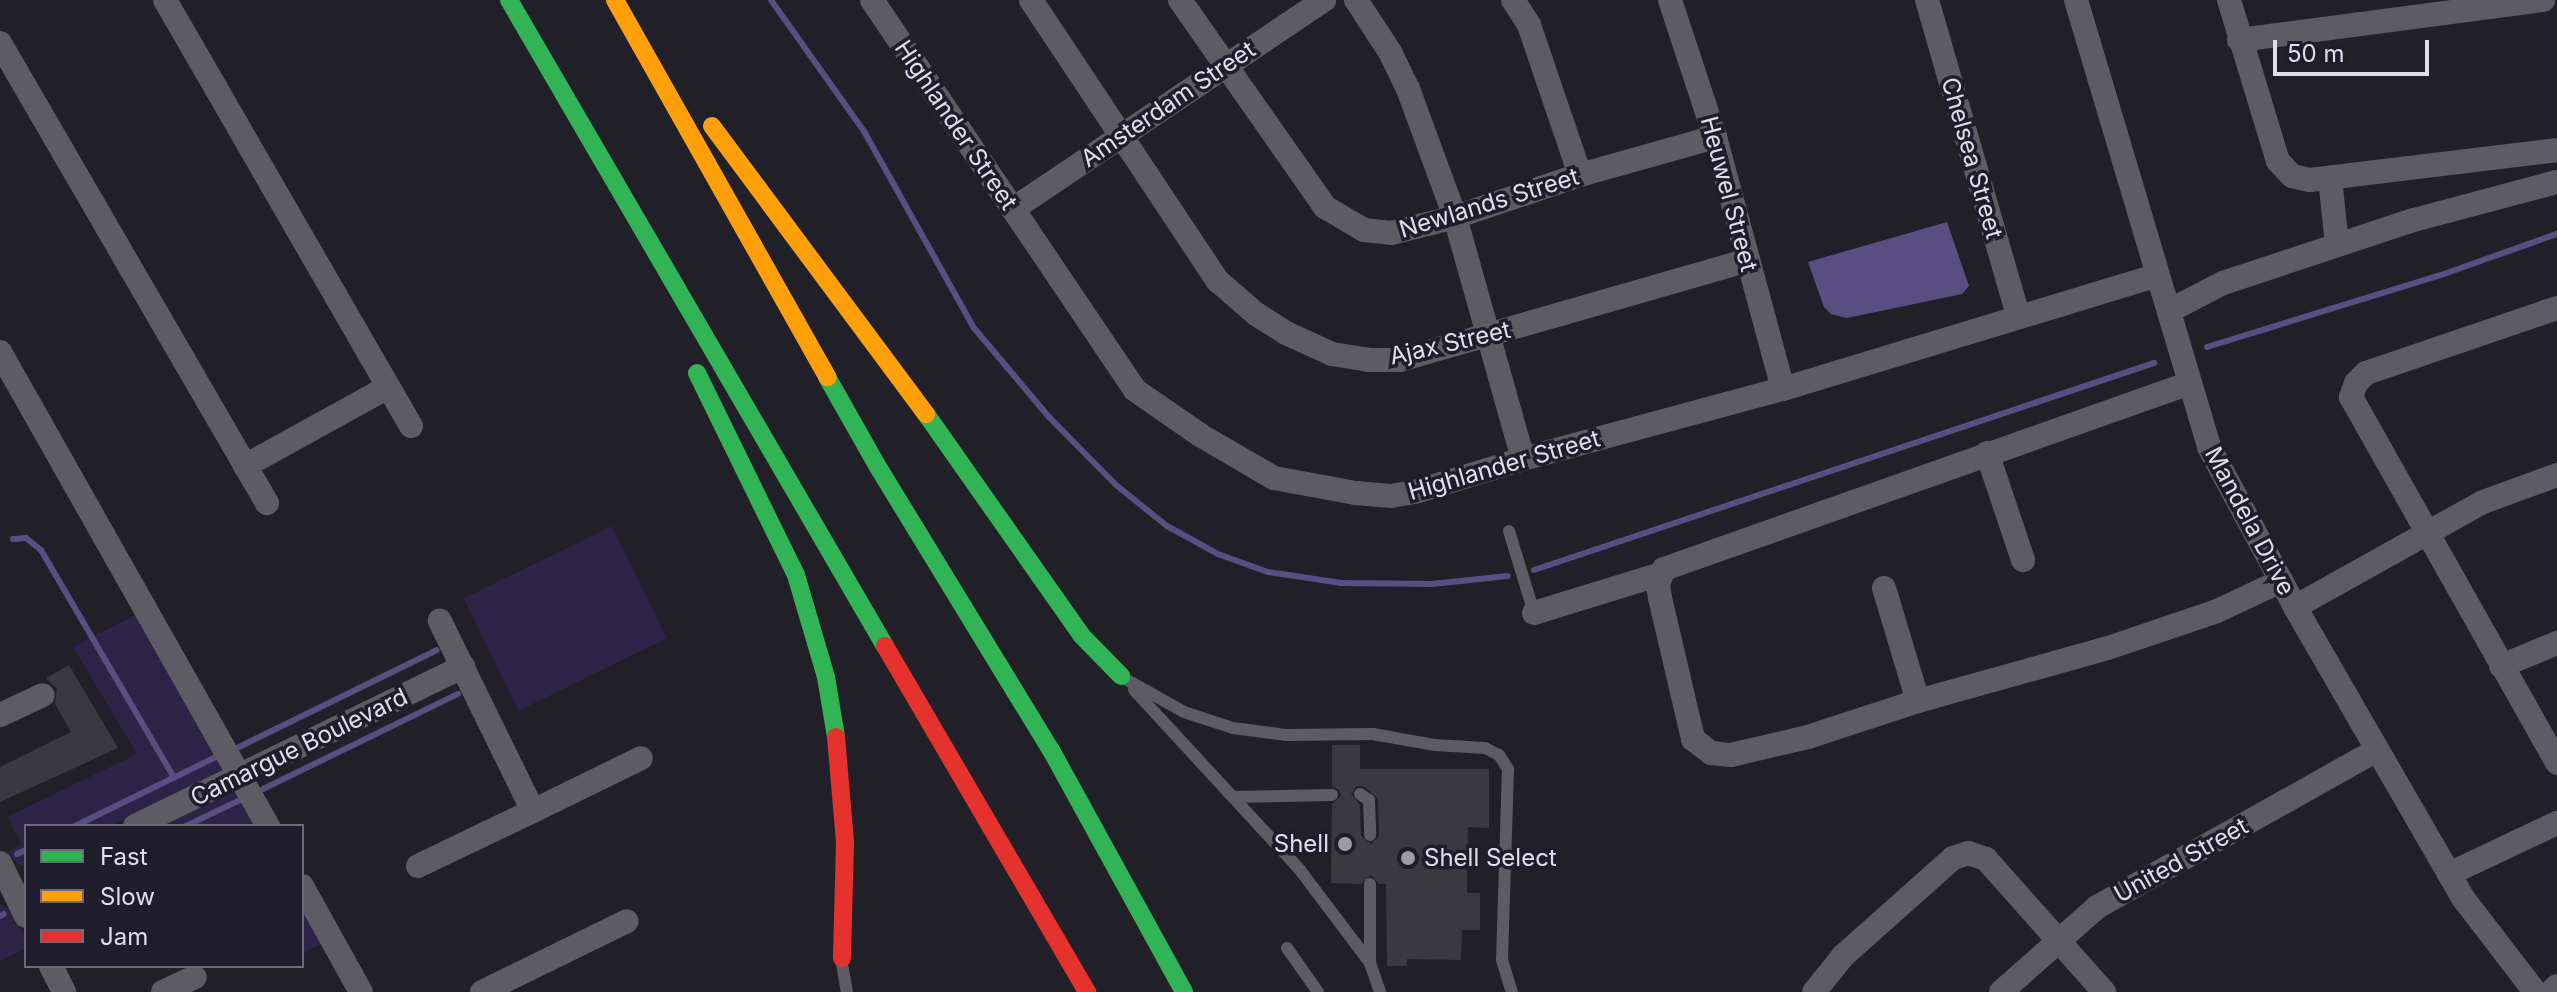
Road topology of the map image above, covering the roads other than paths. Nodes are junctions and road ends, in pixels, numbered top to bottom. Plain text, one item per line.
1 (165, 0) edge
2 (507, 0) edge
3 (615, 0) edge
4 (872, 0) edge
5 (1031, 0) edge
6 (1180, 0) edge
7 (1324, 0) edge
8 (1356, 0) edge
9 (1513, 0) edge
10 (1670, 0) edge
11 (1927, 0) edge
12 (2076, 0) edge
13 (2229, 0) edge
14 (2543, 0) edge
15 (2239, 40) junction
16 (0, 43) edge
17 (1225, 67) junction
18 (1121, 136) junction
19 (1715, 137) junction
20 (2551, 150) edge
21 (1580, 175) junction
22 (2330, 178) junction
23 (2557, 182) edge
24 (2525, 189) junction
25 (1013, 209) junction
26 (1455, 217) junction
27 (2337, 245) junction
28 (1746, 261) junction
29 (642, 267) dead end
30 (2156, 276) junction
31 (2557, 308) edge
32 (2018, 316) junction
33 (2171, 319) junction
34 (1488, 336) junction
35 (685, 351) dead end
36 (0, 352) edge
37 (2188, 377) junction
38 (388, 387) junction
39 (1783, 389) junction
40 (411, 426) dead end
41 (1987, 453) junction
42 (1523, 459) junction
43 (245, 466) junction
44 (2557, 475) edge
45 (267, 503) dead end
46 (1509, 531) dead end
47 (2426, 532) junction
48 (2023, 560) dead end
49 (1661, 574) junction
50 (2281, 581) junction
51 (1884, 588) dead end
52 (1530, 603) joint
53 (2295, 607) junction
54 (440, 621) dead end
55 (2557, 643) edge
56 (2501, 666) junction
57 (463, 667) junction
58 (1121, 676) junction
59 (43, 695) dead end
60 (1918, 701) junction
61 (0, 715) edge
62 (2377, 750) junction
63 (641, 758) dead end
64 (2557, 763) edge
65 (240, 775) junction
66 (1360, 794) dead end
67 (1332, 795) dead end
68 (1233, 797) junction
69 (533, 811) junction
70 (2557, 823) edge
71 (139, 824) edge
72 (267, 824) edge
73 (1370, 835) dead end
74 (0, 863) edge
75 (418, 866) dead end
76 (2449, 874) junction
77 (1370, 884) dead end
78 (12, 885) edge
79 (304, 890) edge
80 (24, 912) edge
81 (627, 921) dead end
82 (2057, 940) junction
83 (1287, 948) dead end
84 (842, 958) joint
85 (1370, 963) junction
86 (52, 968) edge
87 (195, 977) dead end
88 (2557, 986) edge
89 (1375, 990) edge
90 (64, 992) edge
91 (163, 992) edge
92 (361, 992) edge
93 (482, 992) edge
94 (847, 992) edge
95 (1087, 992) edge
96 (1184, 992) edge
97 (1318, 992) edge
98 (1512, 992) edge
99 (1814, 992) edge
100 (2001, 992) edge
101 (2104, 992) edge
102 (2535, 992) edge
103 (2551, 992) edge

1 - 38 street
2 - 29 highway
2 - 95 highway
3 - 58 highway
3 - 96 highway
4 - 25 street, Highlander Street
5 - 18 street, Ajax Street
6 - 17 street, Newlands Street
7 - 17 street, Amsterdam Street
8 - 26 street
9 - 21 street
10 - 19 street, Heuwel Street
11 - 32 street, Chelsea Street
12 - 30 street, Mandela Drive
13 - 15 street
14 - 15 street
15 - 22 street
16 - 43 street
17 - 18 street, Amsterdam Street
17 - 26 street, Newlands Street
18 - 25 street, Amsterdam Street
18 - 34 street, Ajax Street
19 - 21 street, Newlands Street
19 - 28 street, Heuwel Street
20 - 22 street
20 - 24 street
21 - 26 street, Newlands Street
22 - 27 street
23 - 24 street
24 - 27 street
25 - 42 street, Highlander Street
26 - 34 street
27 - 33 street
28 - 34 street, Ajax Street
28 - 39 street, Heuwel Street
30 - 32 street, Highlander Street
30 - 33 street, Mandela Drive
31 - 47 street
32 - 39 street, Highlander Street
33 - 37 street, Mandela Drive
34 - 42 street
35 - 84 highway
36 - 65 street
37 - 41 street
37 - 50 street, Mandela Drive
38 - 40 street
38 - 43 street
39 - 42 street, Highlander Street
41 - 48 street
41 - 49 street
43 - 45 street
44 - 47 street
46 - 52 lane
47 - 53 street
47 - 56 street
49 - 52 street
49 - 60 street
50 - 53 street, Mandela Drive
50 - 60 street
51 - 60 street
53 - 62 street, Mandela Drive
54 - 57 street
55 - 56 street
56 - 64 street
57 - 65 street, Camargue Boulevard
57 - 69 street
58 - 68 lane
58 - 98 lane
59 - 61 street
62 - 76 street, Mandela Drive
62 - 82 street, United Street
63 - 69 street
65 - 71 street, Camargue Boulevard
65 - 72 street
66 - 73 lane
67 - 68 lane
68 - 85 lane
69 - 75 street
70 - 76 street
74 - 78 street
76 - 102 street, Mandela Drive
77 - 85 lane
78 - 80 street
79 - 92 street
81 - 93 street
82 - 99 street
82 - 100 street, United Street
82 - 101 street
83 - 97 lane
84 - 94 lane
85 - 89 lane
86 - 90 street
87 - 91 street
88 - 103 street

